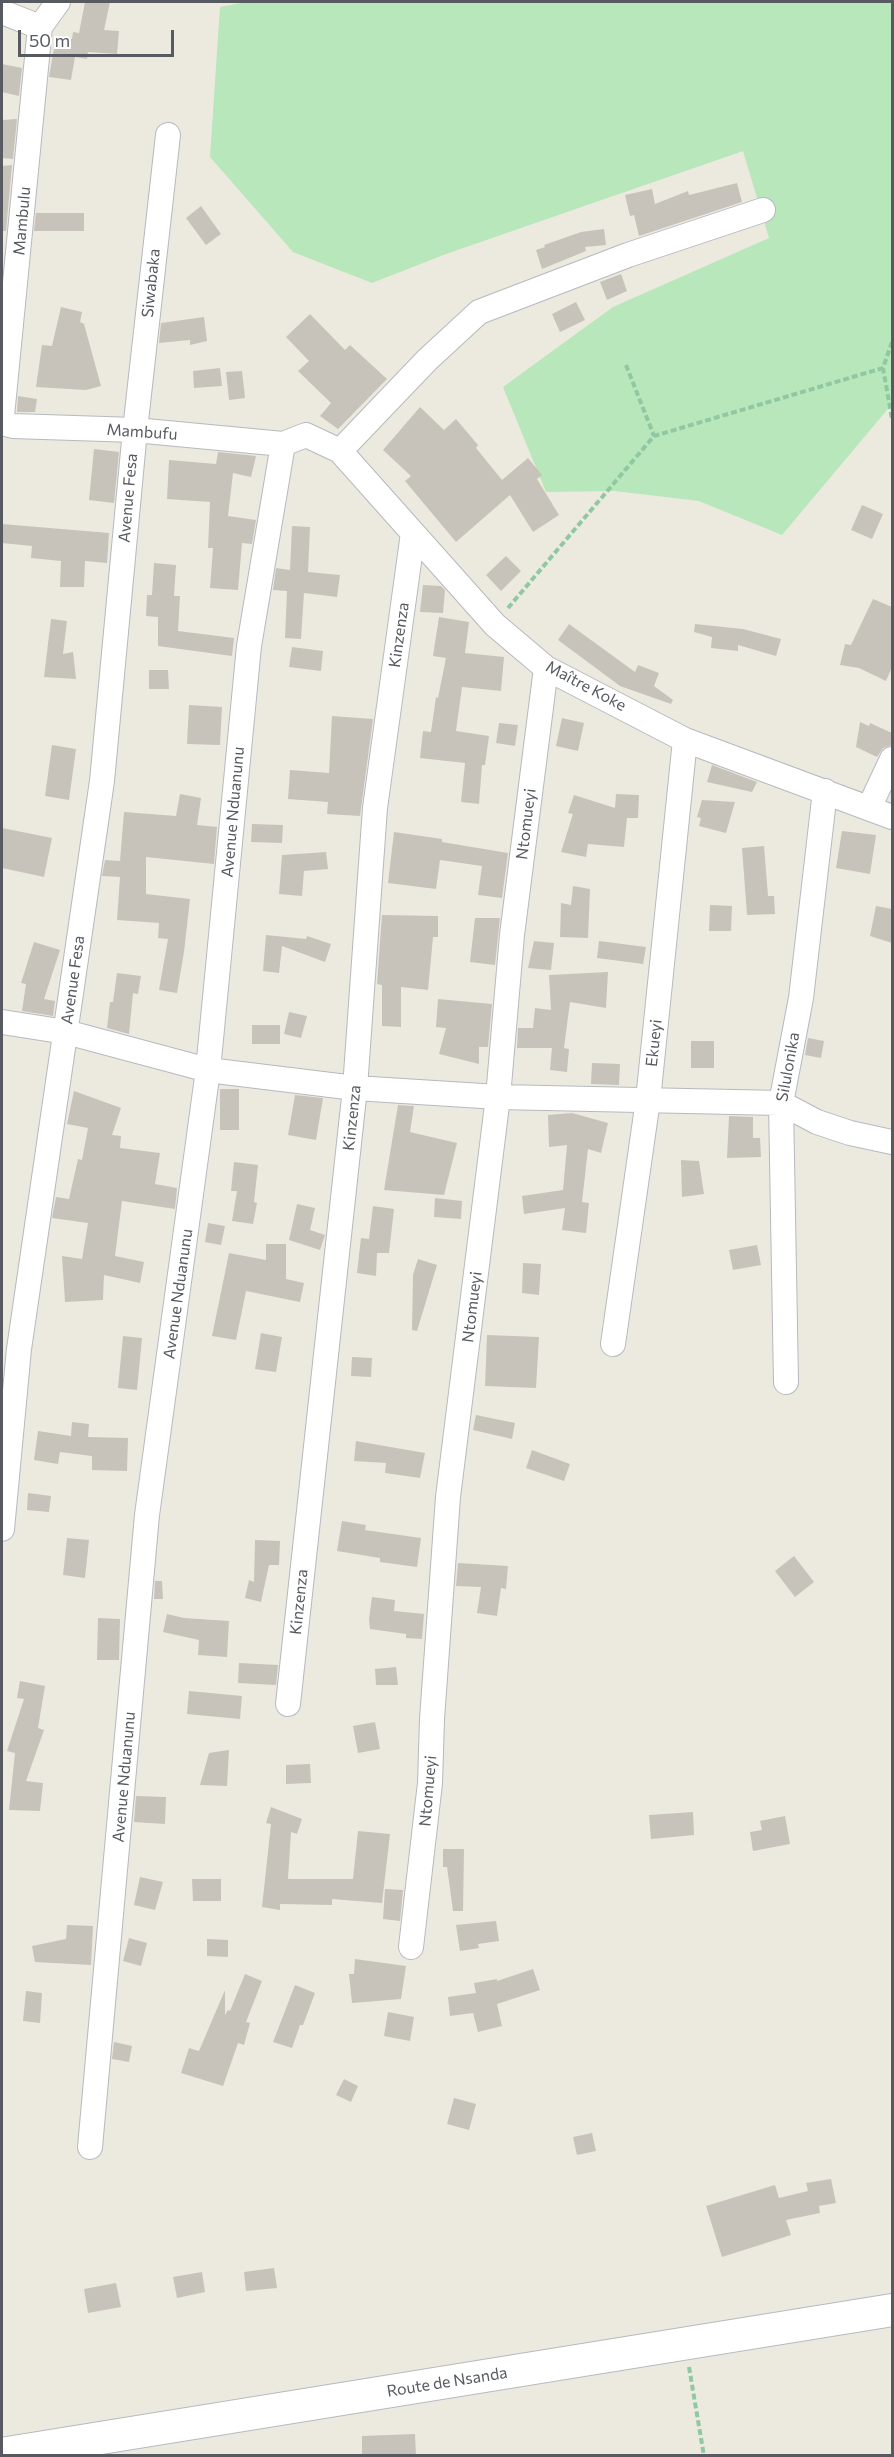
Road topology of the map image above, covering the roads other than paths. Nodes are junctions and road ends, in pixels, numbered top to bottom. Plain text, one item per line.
1 (58, 2) edge
2 (2, 12) edge
3 (40, 27) junction
4 (168, 135) dead end
5 (763, 210) dead end
6 (2, 416) edge
7 (2, 423) edge
8 (135, 430) junction
9 (282, 444) junction
10 (340, 451) junction
11 (412, 533) junction
12 (546, 668) junction
13 (685, 740) junction
14 (892, 759) edge
15 (825, 791) junction
16 (869, 808) junction
17 (892, 817) edge
18 (2, 1022) edge
19 (65, 1032) junction
20 (208, 1070) junction
21 (356, 1088) junction
22 (498, 1097) junction
23 (648, 1100) junction
24 (780, 1102) junction
25 (892, 1142) edge
26 (613, 1344) dead end
27 (786, 1382) dead end
28 (2, 1529) edge
29 (288, 1704) dead end
30 (411, 1947) dead end
31 (90, 2147) dead end
32 (892, 2310) edge
33 (2, 2454) edge

1 - 3 street
2 - 3 street
3 - 6 street, Mambulu
4 - 8 street, Siwabaka
5 - 10 street
7 - 8 street, Mambufu
8 - 9 street, Mambufu
8 - 19 street, Avenue Fesa
9 - 10 street, Maître Koke
9 - 20 street, Avenue Nduanunu
10 - 11 street, Maître Koke
11 - 12 street, Maître Koke
11 - 21 street, Kinzenza
12 - 13 street, Maître Koke
12 - 22 street, Ntomueyi
13 - 15 street, Maître Koke
13 - 23 street, Ekueyi
14 - 16 street
15 - 16 street, Maître Koke
15 - 24 street, Silulonika
16 - 17 street, Maître Koke
18 - 19 street
19 - 20 street
19 - 28 street, Avenue Fesa
20 - 21 street
20 - 31 street, Avenue Nduanunu
21 - 22 street
21 - 29 street, Kinzenza
22 - 23 street
22 - 30 street, Ntomueyi
23 - 24 street
23 - 26 street, Ekueyi
24 - 25 street
24 - 27 street, Silulonika
32 - 33 street, Route de Nsanda

